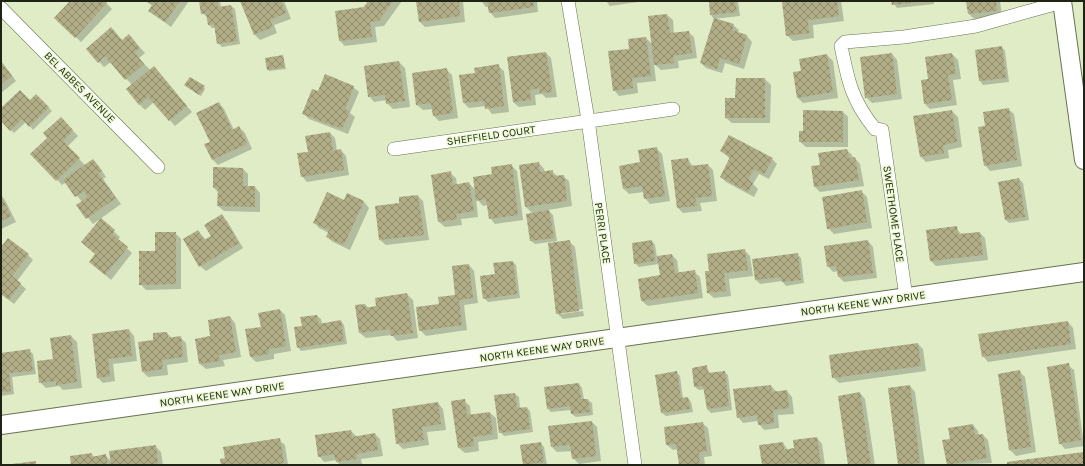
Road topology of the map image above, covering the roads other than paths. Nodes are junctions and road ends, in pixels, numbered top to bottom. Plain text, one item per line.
1 (568, 1) edge
2 (1062, 2) edge
3 (1, 8) edge
4 (673, 109) dead end
5 (588, 120) junction
6 (394, 149) dead end
7 (1084, 160) edge
8 (158, 167) dead end
9 (1084, 272) edge
10 (906, 297) junction
11 (617, 338) junction
12 (1, 425) edge
13 (635, 465) edge

1 - 5 street, PERRI PLACE
2 - 7 street
2 - 10 street, SWEETHOME PLACE
3 - 8 street, BEL ABBES AVENUE
4 - 5 street, SHEFFIELD COURT
5 - 6 street, SHEFFIELD COURT
5 - 11 street, PERRI PLACE
9 - 10 street, NORTH KEENE WAY DRIVE
10 - 11 street, NORTH KEENE WAY DRIVE
11 - 12 street, NORTH KEENE WAY DRIVE
11 - 13 street, PERRI PLACE

